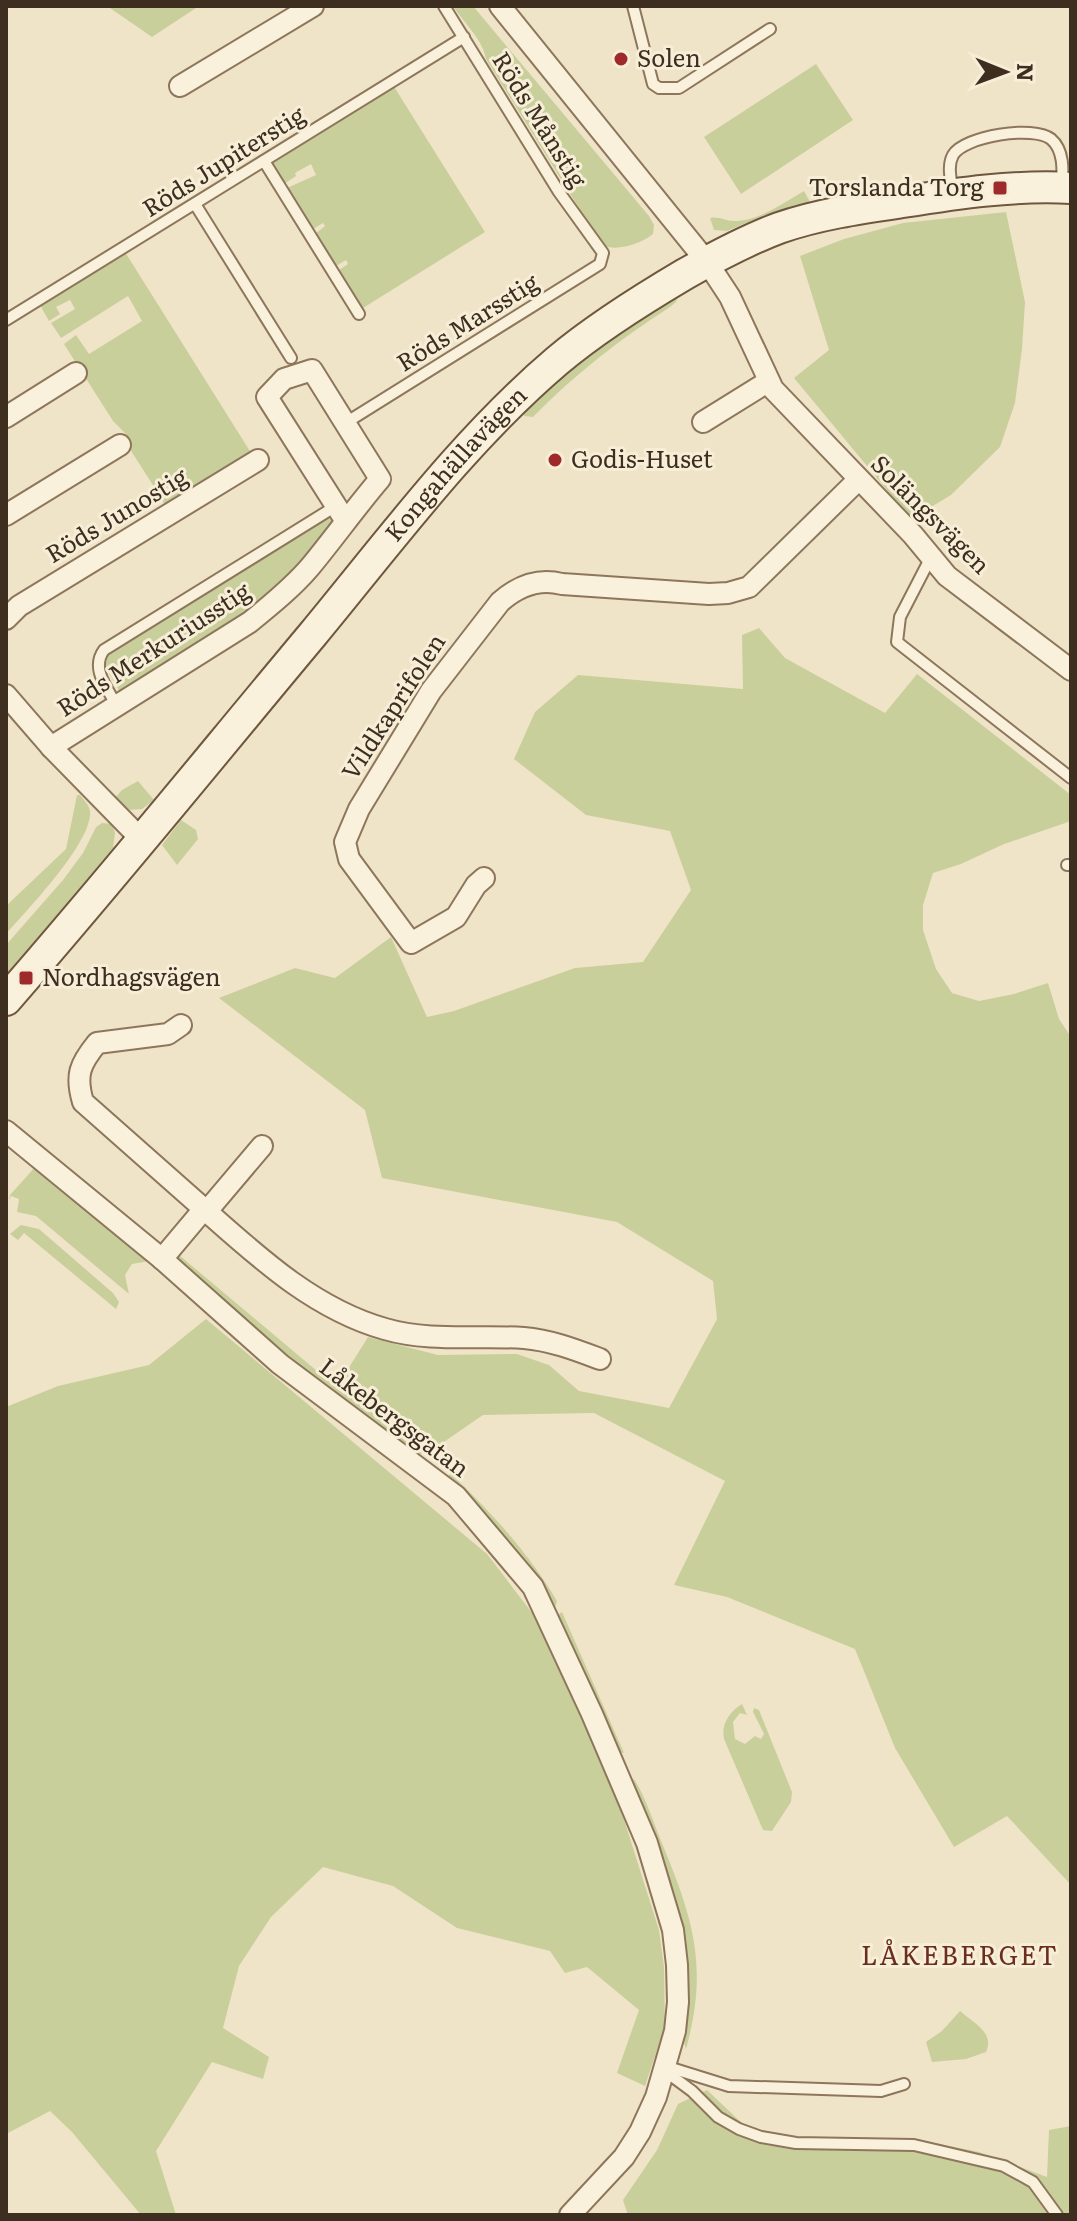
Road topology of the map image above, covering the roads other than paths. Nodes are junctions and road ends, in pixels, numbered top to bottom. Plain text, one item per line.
1 (313, 6) edge
2 (444, 6) edge
3 (500, 6) edge
4 (633, 6) edge
5 (770, 29) dead end
6 (464, 37) junction
7 (180, 86) dead end
8 (264, 161) junction
9 (1066, 188) edge
10 (953, 194) junction
11 (195, 204) junction
12 (603, 253) joint
13 (707, 262) junction
14 (359, 314) dead end
15 (6, 320) edge
16 (291, 358) dead end
17 (76, 373) dead end
18 (769, 381) junction
19 (6, 417) edge
20 (347, 422) junction
21 (703, 422) dead end
22 (120, 445) dead end
23 (258, 460) dead end
24 (858, 480) junction
25 (340, 513) junction
26 (6, 515) edge
27 (931, 557) junction
28 (6, 619) edge
29 (1071, 670) edge
30 (6, 695) edge
31 (117, 706) junction
32 (51, 747) junction
33 (1071, 778) edge
34 (142, 840) junction
35 (484, 878) dead end
36 (6, 1000) edge
37 (181, 1025) dead end
38 (9, 1140) edge
39 (262, 1146) dead end
40 (206, 1210) junction
41 (162, 1259) junction
42 (600, 1359) dead end
43 (666, 2069) junction
44 (904, 2084) dead end
45 (570, 2215) edge
46 (1057, 2215) edge

1 - 7 street
2 - 6 lane, Röds Månstig
3 - 13 street, Solängsvägen
4 - 5 lane
6 - 8 lane, Röds Jupiterstig
6 - 12 lane, Röds Månstig
8 - 11 lane, Röds Jupiterstig
8 - 14 lane
9 - 10 street, Kongahällavägen
9 - 10 lane
10 - 13 street, Kongahällavägen
11 - 15 lane, Röds Jupiterstig
11 - 16 lane
12 - 20 lane, Röds Marsstig
13 - 18 street, Solängsvägen
13 - 34 street, Kongahällavägen
17 - 19 street
18 - 21 street
18 - 24 street, Solängsvägen
20 - 25 street, Röds Merkuriusstig
20 - 25 street, Röds Merkuriusstig
22 - 26 street
23 - 28 street, Röds Junostig
24 - 27 street, Solängsvägen
24 - 35 street, Vildkaprifolen
25 - 31 street, Röds Merkuriusstig
25 - 31 lane
27 - 29 street, Solängsvägen
27 - 33 lane
30 - 32 street
31 - 32 street, Röds Merkuriusstig
32 - 34 street
34 - 36 street, Kongahällavägen
37 - 40 street
38 - 41 street, Låkebergsgatan
39 - 40 street
40 - 41 street
40 - 42 street
41 - 43 street, Låkebergsgatan
43 - 44 lane
43 - 45 street, Låkebergsgatan
43 - 46 lane

